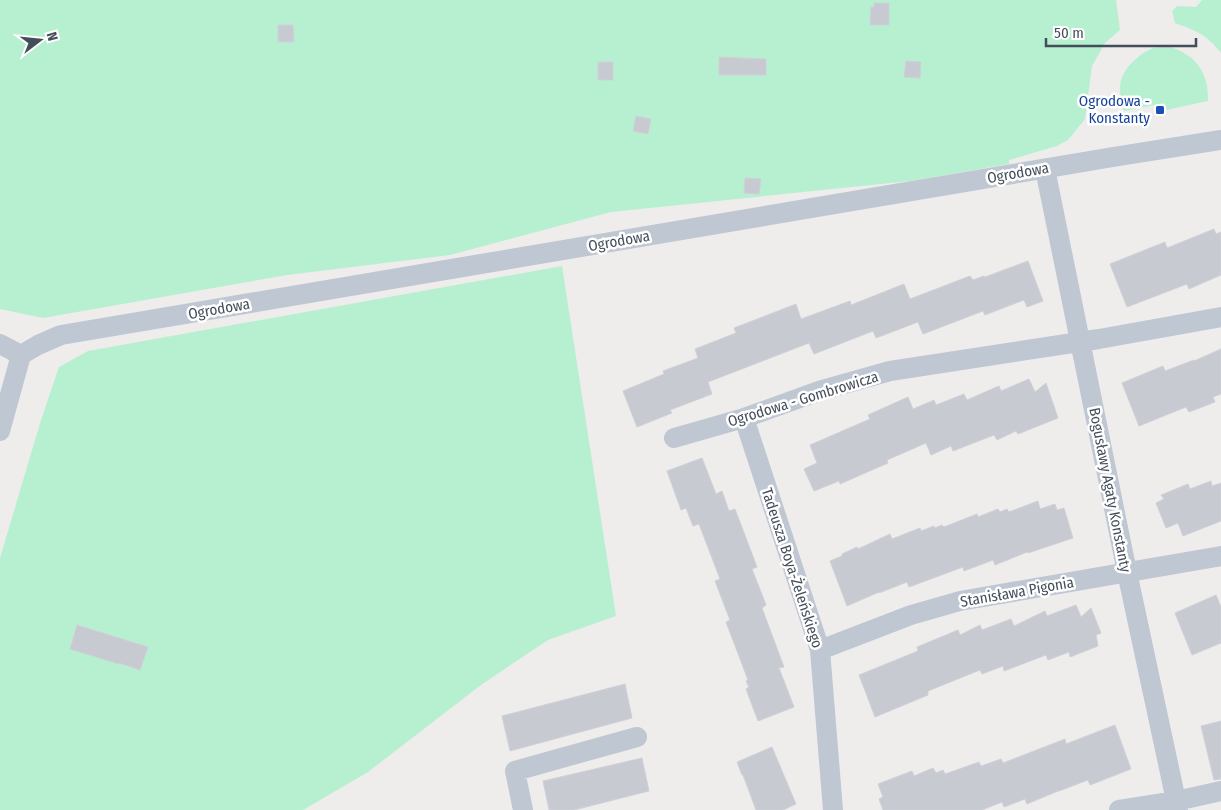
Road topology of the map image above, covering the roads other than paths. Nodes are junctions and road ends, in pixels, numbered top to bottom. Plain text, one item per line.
1 (1221, 140) edge
2 (1045, 168) junction
3 (1221, 317) edge
4 (1080, 342) junction
5 (0, 344) edge
6 (21, 355) junction
7 (744, 418) junction
8 (0, 431) edge
9 (674, 438) dead end
10 (1221, 556) edge
11 (1127, 572) junction
12 (820, 650) junction
13 (638, 737) dead end
14 (1221, 791) edge
15 (1177, 805) edge
16 (523, 810) edge
17 (833, 810) edge
18 (1119, 810) edge

1 - 2 street, Ogrodowa
2 - 4 street, Bogusławy Agaty Konstanty
2 - 6 street, Ogrodowa
3 - 4 street
4 - 7 street, Ogrodowa - Gombrowicza
4 - 11 street, Bogusławy Agaty Konstanty
5 - 6 street
6 - 8 street
7 - 9 street, Ogrodowa - Gombrowicza
7 - 12 street, Tadeusza Boya-Żeleńskiego
10 - 11 street, Stanisława Pigonia
11 - 12 street, Stanisława Pigonia
11 - 15 street, Bogusławy Agaty Konstanty
12 - 17 street, Tadeusza Boya-Żeleńskiego
13 - 16 street
14 - 15 street
15 - 18 street

